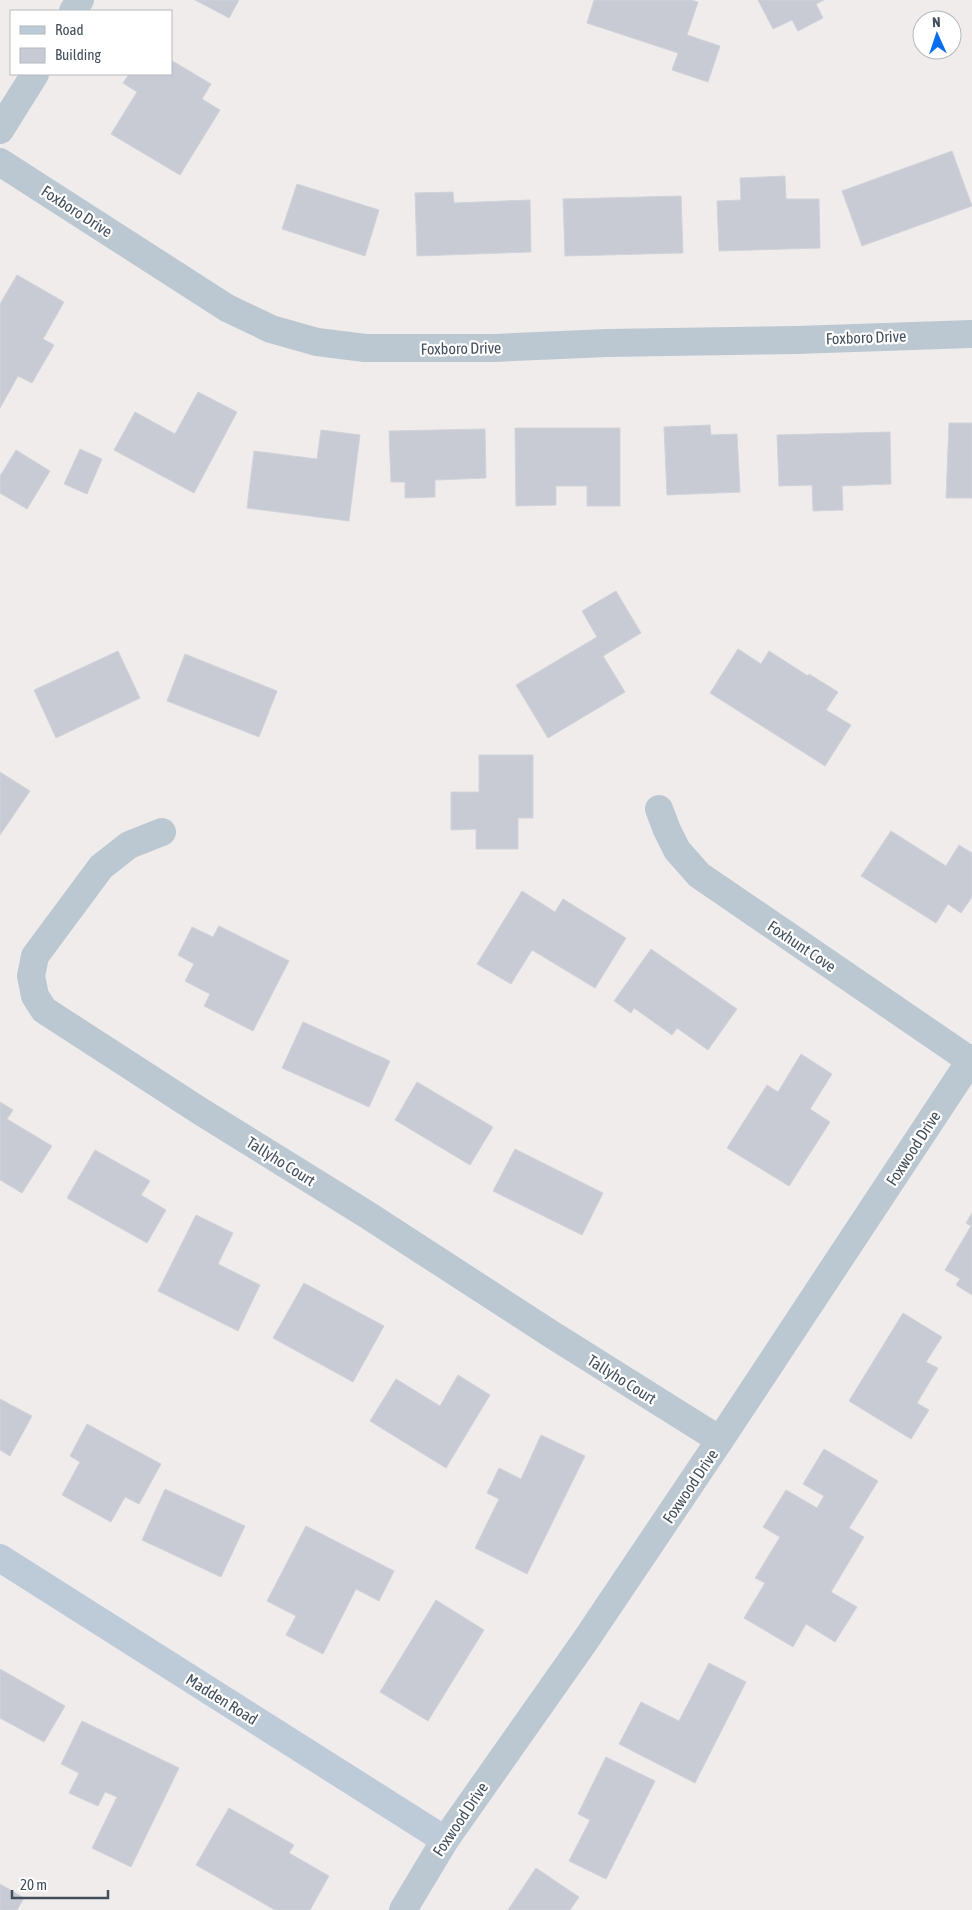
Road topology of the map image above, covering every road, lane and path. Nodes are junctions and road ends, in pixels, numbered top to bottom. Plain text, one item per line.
1 (34, 75) edge
2 (0, 130) edge
3 (0, 162) edge
4 (972, 334) edge
5 (659, 809) dead end
6 (162, 832) dead end
7 (971, 1060) edge
8 (720, 1440) junction
9 (0, 1558) edge
10 (445, 1840) junction
11 (403, 1910) edge

1 - 2 street
3 - 4 street, Foxboro Drive
5 - 7 street, Foxhunt Cove
6 - 8 street, Tallyho Court
7 - 8 street, Foxwood Drive
8 - 10 street, Foxwood Drive
9 - 10 street, Madden Road
10 - 11 street, Foxwood Drive

